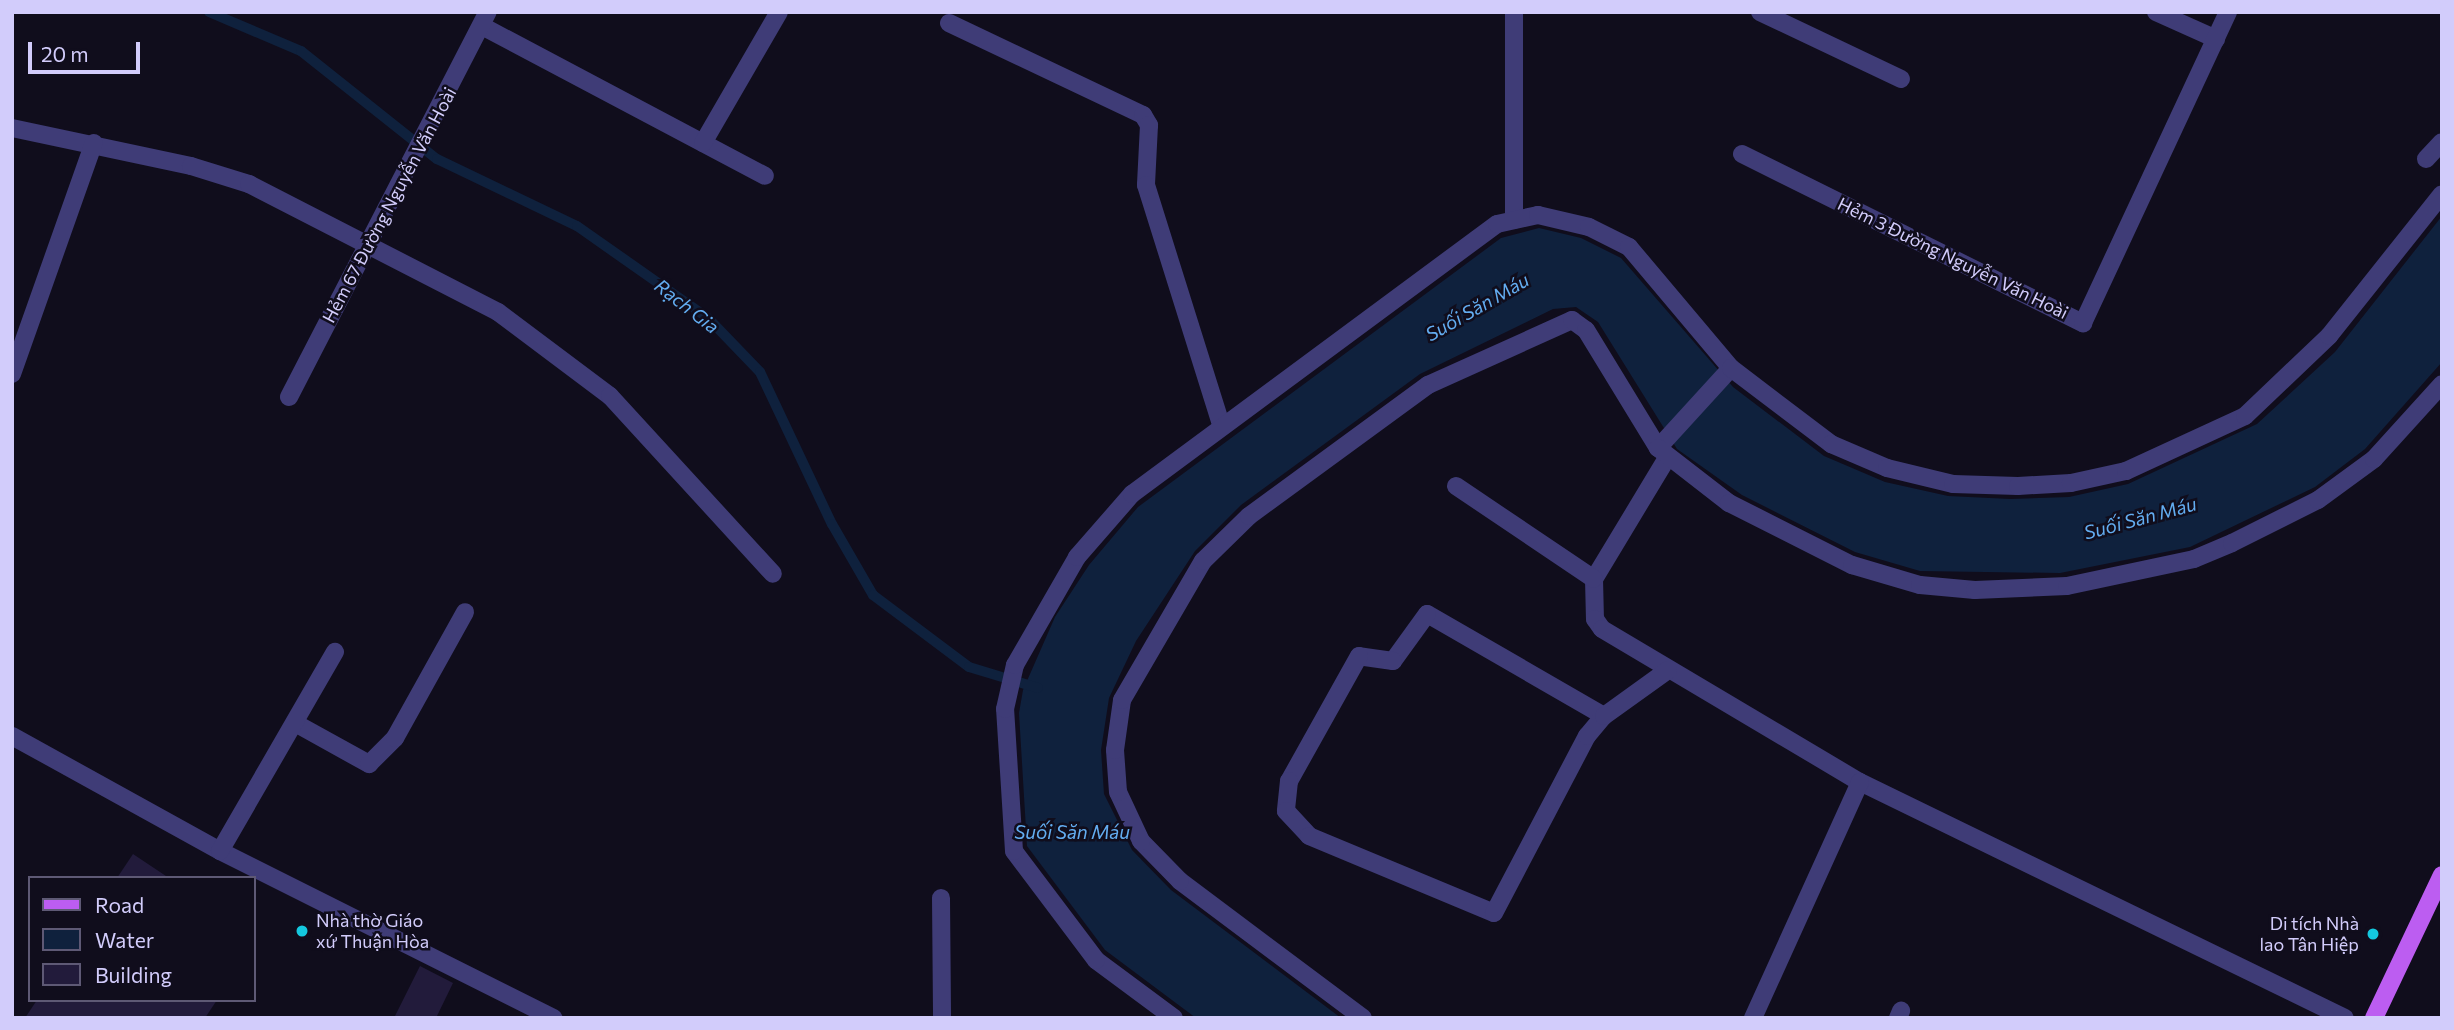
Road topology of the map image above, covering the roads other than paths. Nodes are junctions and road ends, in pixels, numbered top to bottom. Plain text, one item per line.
1 (779, 12) edge
2 (1514, 12) edge
3 (1759, 12) edge
4 (2156, 12) edge
5 (2228, 12) edge
6 (485, 19) edge
7 (949, 23) dead end
8 (2216, 39) junction
9 (1901, 79) dead end
10 (12, 128) edge
11 (2442, 142) edge
12 (94, 143) junction
13 (703, 143) junction
14 (1742, 154) dead end
15 (2426, 159) dead end
16 (765, 176) dead end
17 (2442, 194) edge
18 (1514, 220) junction
19 (369, 244) junction
20 (1731, 368) junction
21 (12, 373) edge
22 (2442, 384) edge
23 (289, 397) dead end
24 (1220, 424) junction
25 (1662, 453) junction
26 (1456, 486) dead end
27 (773, 574) dead end
28 (1594, 579) junction
29 (465, 612) dead end
30 (335, 652) dead end
31 (1668, 670) junction
32 (1604, 716) junction
33 (295, 723) junction
34 (12, 736) edge
35 (1860, 782) junction
36 (220, 851) junction
37 (2442, 875) edge
38 (941, 898) dead end
39 (553, 1018) edge
40 (942, 1018) edge
41 (1174, 1018) edge
42 (1363, 1018) edge
43 (1753, 1018) edge
44 (2345, 1018) edge
45 (2375, 1018) edge

1 - 13 street
2 - 18 street
3 - 9 street
4 - 8 street
5 - 8 street, Hẻm 3 Đường Nguyễn Văn Hoài
6 - 13 street
6 - 19 street, Hẻm 67 Đường Nguyễn Văn Hoài
7 - 24 street
8 - 14 street, Hẻm 3 Đường Nguyễn Văn Hoài
10 - 12 street
11 - 15 street
12 - 19 street
12 - 21 street
13 - 16 street
17 - 20 street
18 - 20 street
18 - 24 street
19 - 23 street, Hẻm 67 Đường Nguyễn Văn Hoài
19 - 27 street
20 - 25 street
22 - 25 street
24 - 41 street
25 - 28 street
25 - 42 street
26 - 28 street
28 - 31 street
29 - 33 street
30 - 33 street
31 - 32 street
31 - 35 street
32 - 32 street
33 - 36 street
34 - 36 street
35 - 43 street
35 - 44 street
36 - 39 street
37 - 45 main road
38 - 40 street

